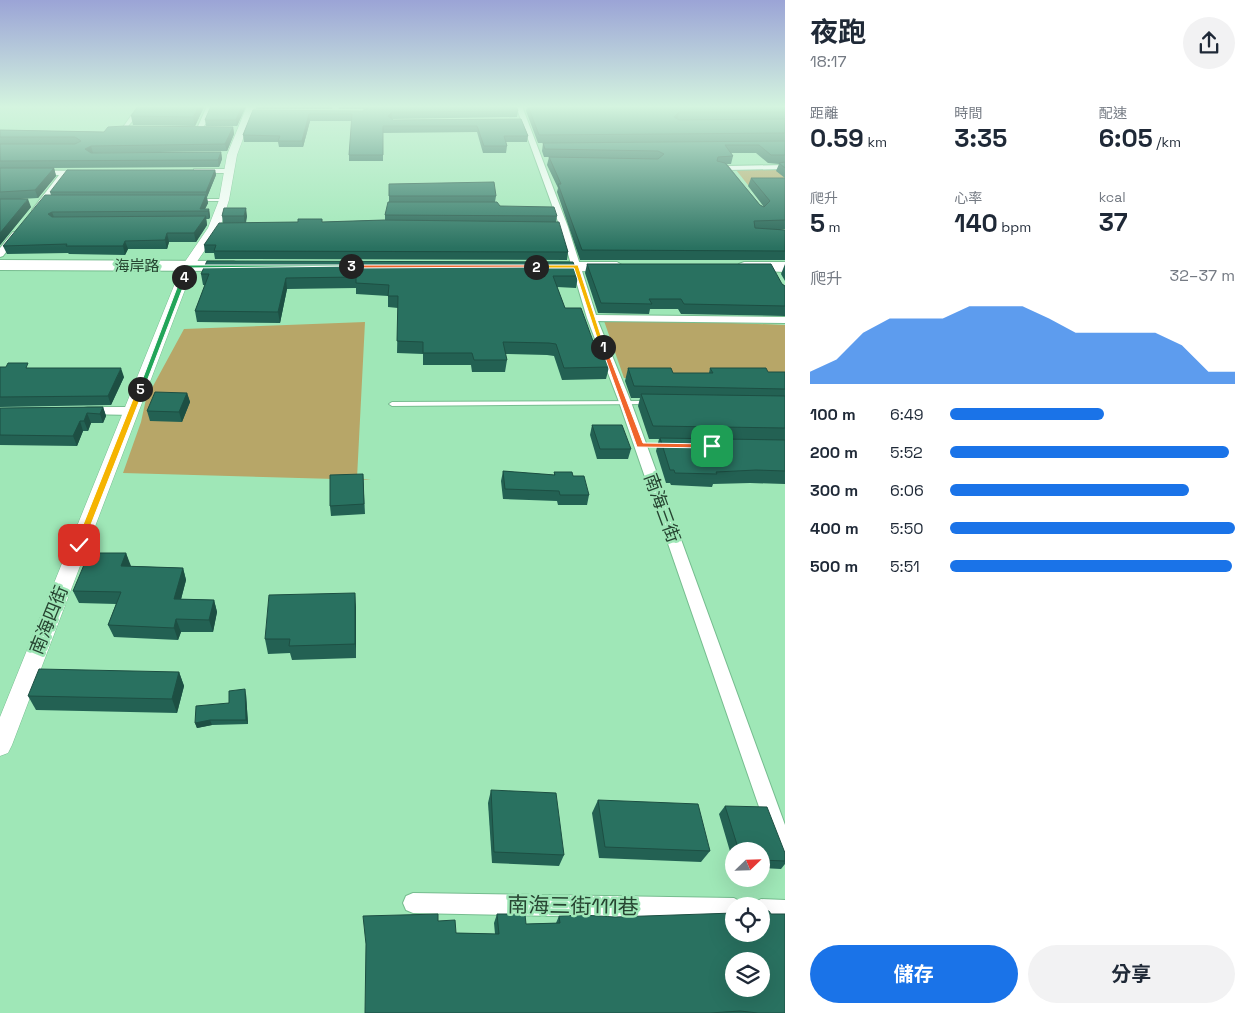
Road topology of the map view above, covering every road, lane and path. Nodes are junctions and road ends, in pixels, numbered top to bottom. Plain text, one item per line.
1 (229, 153) edge
2 (541, 153) edge
3 (785, 168) edge
4 (190, 171) edge
5 (229, 171) junction
6 (0, 172) edge
7 (94, 172) edge
8 (65, 173) junction
9 (732, 175) edge
10 (53, 200) edge
11 (196, 200) edge
12 (224, 200) junction
13 (40, 201) junction
14 (0, 254) edge
15 (0, 265) edge
16 (188, 266) junction
17 (248, 266) edge
18 (527, 267) edge
19 (576, 267) junction
20 (635, 267) edge
21 (732, 267) edge
22 (777, 270) edge
23 (592, 318) junction
24 (785, 320) edge
25 (625, 402) junction
26 (653, 403) edge
27 (392, 404) dead end
28 (132, 411) junction
29 (75, 412) edge
30 (0, 744) edge
31 (785, 852) edge
32 (413, 903) dead end
33 (725, 910) edge
34 (770, 910) edge
35 (785, 910) edge

1 - 5 street, 南海四街
2 - 19 street, 南海三街
3 - 9 street
4 - 5 street
5 - 12 street, 南海四街
6 - 8 street
7 - 8 street
8 - 13 street
10 - 13 lane
11 - 12 lane
12 - 16 street, 南海四街
13 - 14 street
15 - 16 main road, 海岸路
16 - 17 main road, 海岸路
16 - 28 street, 南海四街
18 - 19 main road
19 - 20 main road
19 - 23 street, 南海三街
21 - 22 main road
23 - 24 street
23 - 25 street, 南海三街
25 - 26 lane
25 - 27 lane
25 - 31 street, 南海三街
28 - 29 street
28 - 30 street, 南海四街
32 - 33 street, 南海三街111巷
34 - 35 street

